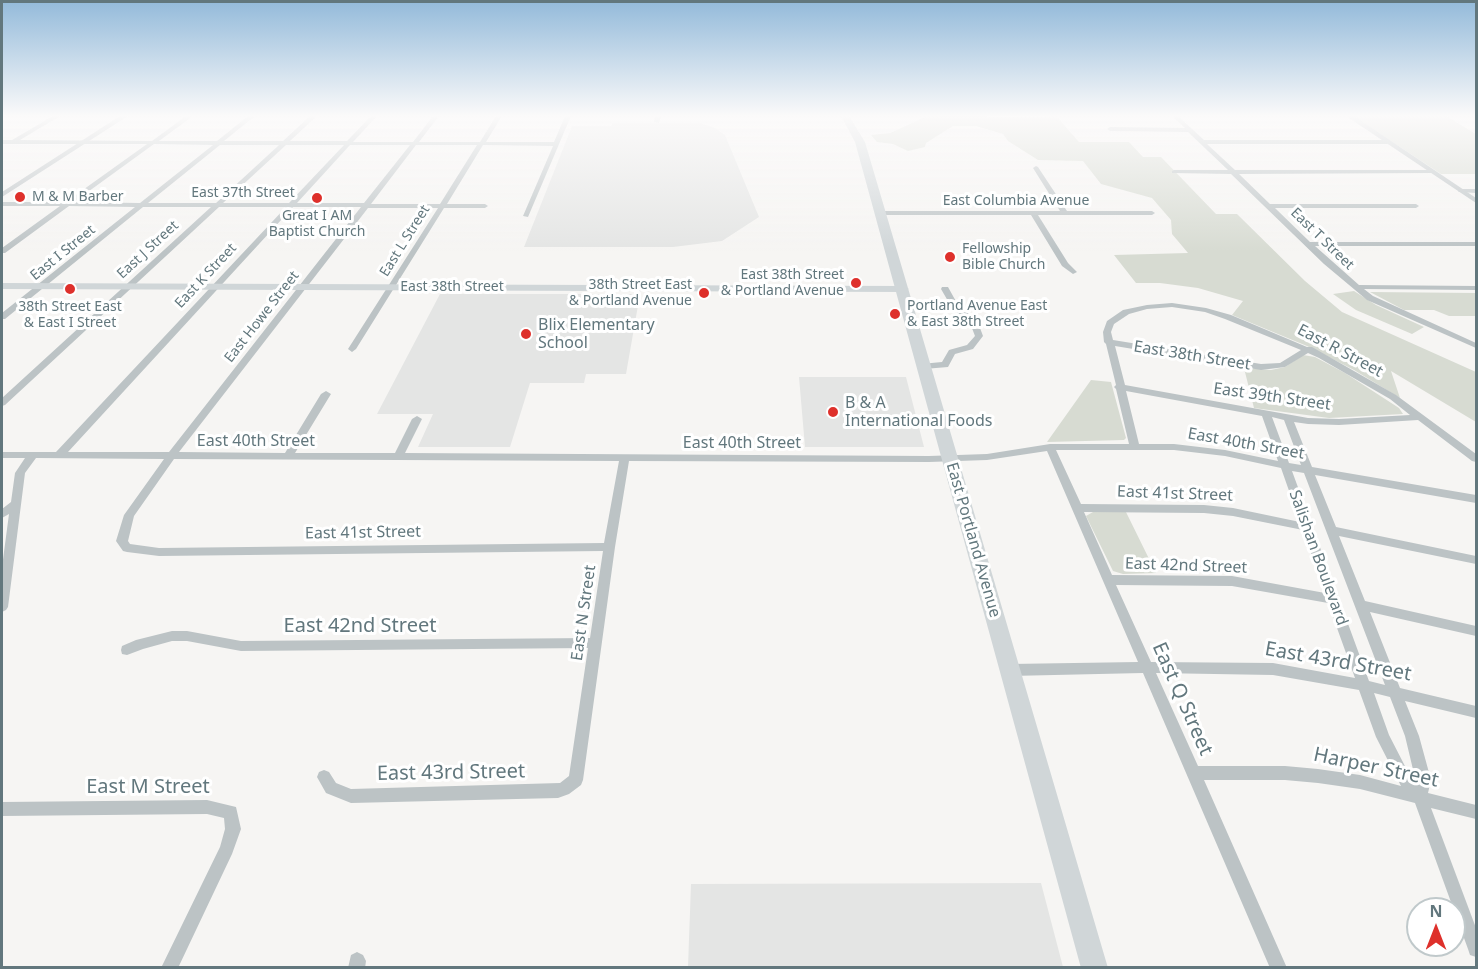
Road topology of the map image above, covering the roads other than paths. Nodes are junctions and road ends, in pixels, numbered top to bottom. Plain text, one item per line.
1 (54, 161) edge
2 (128, 161) edge
3 (196, 161) edge
4 (264, 161) edge
5 (333, 161) edge
6 (402, 161) edge
7 (472, 161) edge
8 (549, 161) edge
9 (865, 161) edge
10 (1223, 161) edge
11 (1416, 161) edge
12 (1036, 168) dead end
13 (1233, 171) junction
14 (1431, 171) junction
15 (1174, 172) dead end
16 (1461, 191) junction
17 (1476, 191) edge
18 (2, 195) edge
19 (1476, 201) edge
20 (2, 204) edge
21 (67, 205) junction
22 (142, 205) junction
23 (217, 205) junction
24 (293, 205) junction
25 (367, 205) junction
26 (444, 206) junction
27 (485, 206) dead end
28 (1270, 206) junction
29 (1416, 206) dead end
30 (880, 213) junction
31 (1032, 213) junction
32 (1065, 213) junction
33 (1152, 213) dead end
34 (526, 216) dead end
35 (1310, 244) junction
36 (1476, 244) edge
37 (2, 251) edge
38 (1073, 272) dead end
39 (2, 286) edge
40 (40, 286) junction
41 (128, 287) junction
42 (217, 287) junction
43 (304, 287) junction
44 (393, 287) junction
45 (1357, 287) junction
46 (1476, 288) edge
47 (903, 289) junction
48 (945, 289) dead end
49 (2, 317) edge
50 (1108, 342) junction
51 (1476, 346) edge
52 (352, 349) dead end
53 (1308, 349) junction
54 (924, 366) junction
55 (1119, 387) junction
56 (326, 394) dead end
57 (2, 403) edge
58 (1266, 414) junction
59 (1422, 417) junction
60 (1288, 418) junction
61 (417, 419) dead end
62 (1135, 446) junction
63 (1050, 447) junction
64 (2, 455) edge
65 (33, 455) junction
66 (59, 455) junction
67 (172, 456) junction
68 (288, 456) junction
69 (399, 456) junction
70 (625, 457) junction
71 (950, 458) junction
72 (1476, 459) edge
73 (1285, 466) junction
74 (1308, 470) junction
75 (1476, 499) edge
76 (16, 504) junction
77 (1077, 508) junction
78 (2, 514) edge
79 (1306, 527) junction
80 (1332, 530) junction
81 (122, 541) joint
82 (609, 547) junction
83 (1476, 560) edge
84 (1110, 580) junction
85 (1332, 599) junction
86 (1362, 605) junction
87 (2, 607) edge
88 (1476, 631) edge
89 (596, 643) junction
90 (127, 650) dead end
91 (1146, 667) junction
92 (1010, 670) junction
93 (1363, 685) junction
94 (1395, 692) junction
95 (1476, 712) edge
96 (579, 773) joint
97 (1194, 773) junction
98 (324, 777) dead end
99 (1420, 797) junction
100 (2, 809) edge
101 (1476, 812) edge
102 (1476, 949) edge
103 (169, 968) edge
104 (1095, 968) edge
105 (1279, 968) edge

1 - 18 street
2 - 21 street
3 - 22 street, East I Street
4 - 23 street, East J Street
5 - 24 street, East K Street
6 - 25 street, East Howe Street
7 - 26 street, East L Street
8 - 34 street
9 - 30 main road, East Portland Avenue
10 - 13 street, East T Street
11 - 14 street
12 - 32 street
13 - 14 street
13 - 15 street
13 - 28 street, East T Street
14 - 16 street
16 - 17 street
16 - 19 street
20 - 21 street, East 37th Street
21 - 22 street, East 37th Street
21 - 37 street
22 - 23 street, East 37th Street
22 - 40 street, East I Street
23 - 24 street, East 37th Street
23 - 41 street, East J Street
24 - 25 street, East 37th Street
24 - 42 street, East K Street
25 - 26 street, East 37th Street
25 - 43 street, East Howe Street
26 - 27 street, East 37th Street
26 - 44 street, East L Street
28 - 29 street
28 - 35 street, East T Street
30 - 31 street, East Columbia Avenue
30 - 47 main road, East Portland Avenue
31 - 32 street, East Columbia Avenue
31 - 38 street
32 - 33 street, East Columbia Avenue
35 - 36 street
35 - 45 street, East T Street
39 - 40 main road, East 38th Street
40 - 41 main road, East 38th Street
40 - 49 street, East I Street
41 - 42 main road, East 38th Street
41 - 57 street, East J Street
42 - 43 main road, East 38th Street
42 - 66 street, East K Street
43 - 44 main road, East 38th Street
43 - 67 street, East Howe Street
44 - 47 main road, East 38th Street
44 - 52 street, East L Street
45 - 46 street
45 - 51 street, East T Street
47 - 54 main road, East Portland Avenue
48 - 54 street
50 - 53 street, East 38th Street
50 - 53 street, East R Street
50 - 55 street
53 - 59 street, East R Street
54 - 71 main road, East Portland Avenue
55 - 58 street, East 39th Street
55 - 62 street
56 - 68 street
58 - 60 street, East 39th Street
58 - 73 street, Salishan Boulevard
59 - 60 street, East 39th Street
59 - 72 street, East R Street
60 - 74 street, Salishan Boulevard
61 - 69 street
62 - 63 street, East 40th Street
62 - 73 street, East 40th Street
63 - 71 street, East 40th Street
63 - 77 street, East Q Street
64 - 65 street, East 40th Street
65 - 66 street, East 40th Street
65 - 76 street
66 - 67 street, East 40th Street
67 - 68 street, East 40th Street
67 - 81 street, East Howe Street
68 - 69 street, East 40th Street
69 - 70 street, East 40th Street
70 - 71 street, East 40th Street
70 - 82 street, East N Street
71 - 92 main road, East Portland Avenue
73 - 74 street, East 40th Street
73 - 79 street, Salishan Boulevard
74 - 75 street, East 40th Street
74 - 80 street, Salishan Boulevard
76 - 78 street
76 - 87 street
77 - 79 street, East 41st Street
77 - 84 street, East Q Street
79 - 85 street, Salishan Boulevard
80 - 83 street
80 - 86 street, Salishan Boulevard
81 - 82 street, East 41st Street
82 - 89 street, East N Street
84 - 85 street, East 42nd Street
84 - 91 street, East Q Street
85 - 93 street, Salishan Boulevard
86 - 88 street
86 - 94 street, Salishan Boulevard
89 - 90 street, East 42nd Street
89 - 96 street, East N Street
91 - 92 street, East 43rd Street
91 - 93 street, East 43rd Street
91 - 97 street, East Q Street
92 - 104 main road, East Portland Avenue
93 - 94 street, East 43rd Street
93 - 99 street, Salishan Boulevard
94 - 95 street, East 43rd Street
94 - 99 street, Salishan Boulevard
96 - 98 street, East 43rd Street
97 - 99 street, Harper Street
97 - 105 street, East Q Street
99 - 101 street, Harper Street
99 - 102 street, Salishan Boulevard
100 - 103 street, East M Street

